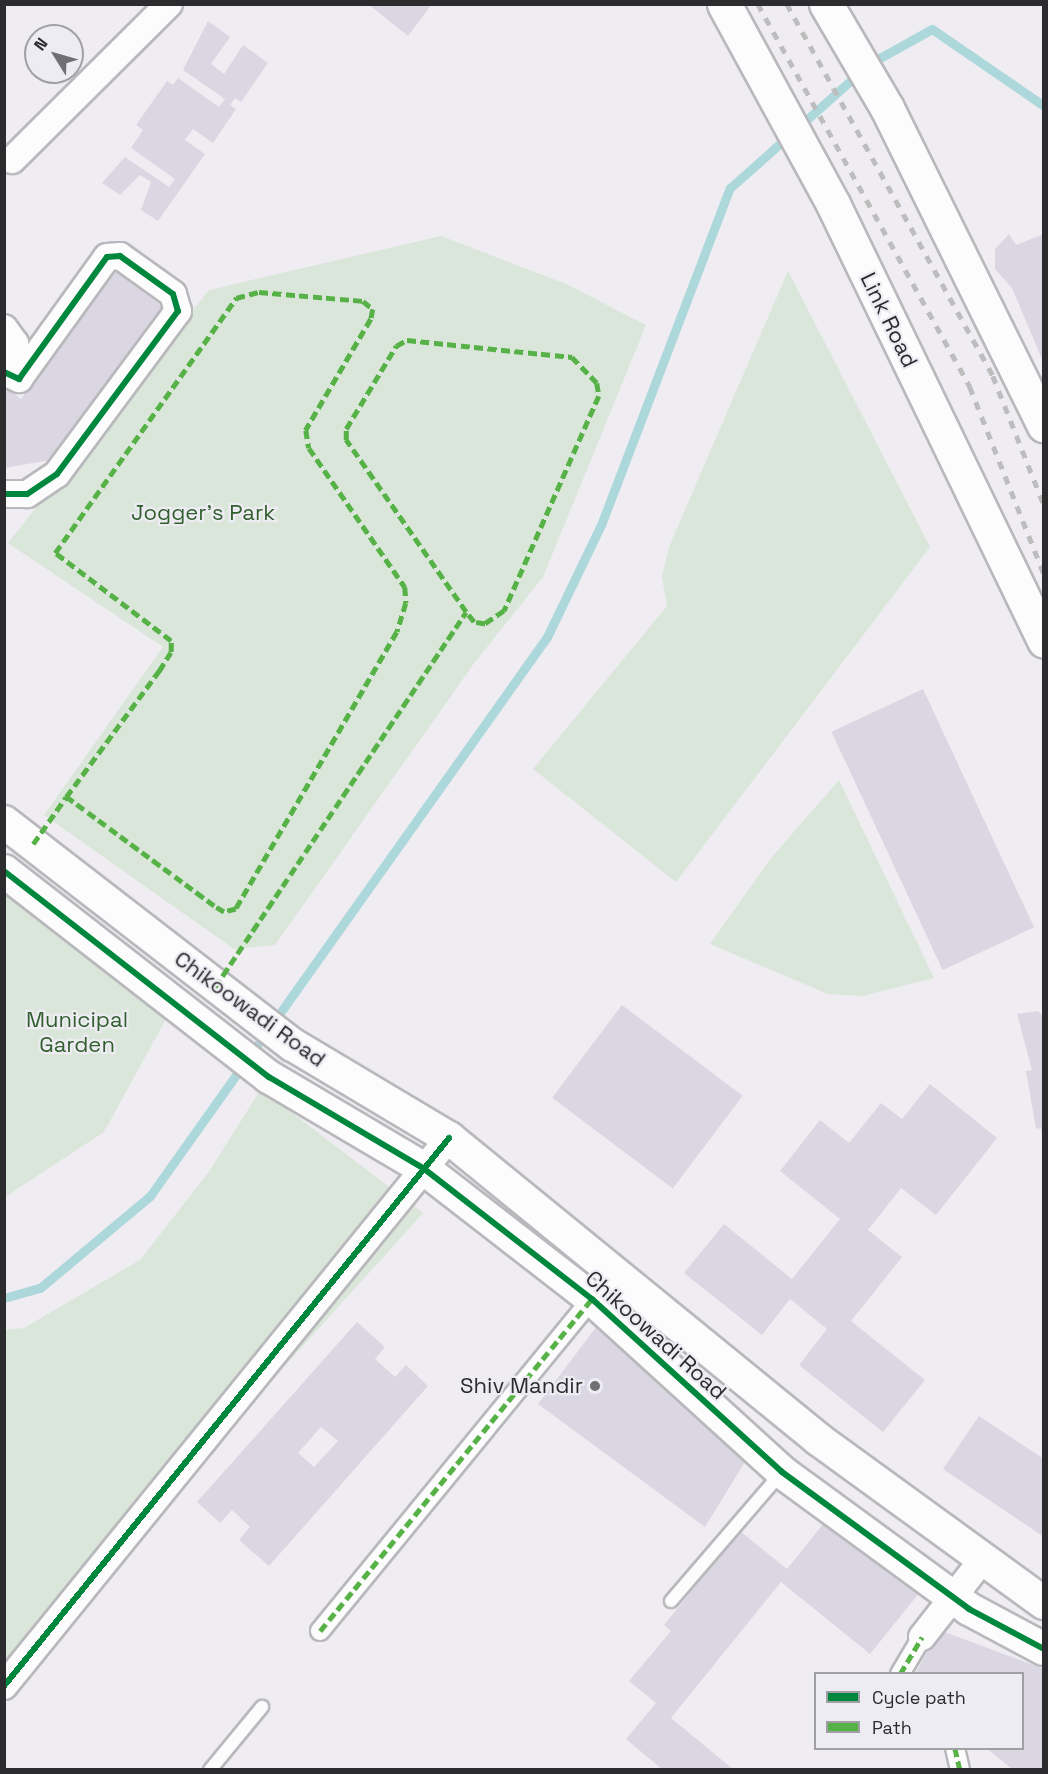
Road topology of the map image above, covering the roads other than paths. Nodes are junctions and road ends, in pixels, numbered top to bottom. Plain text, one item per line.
1 (169, 4) edge
2 (826, 4) edge
3 (725, 5) edge
4 (12, 160) dead end
5 (4, 328) edge
6 (4, 357) edge
7 (4, 372) edge
8 (1044, 425) edge
9 (4, 494) edge
10 (1044, 640) edge
11 (4, 822) edge
12 (6, 872) edge
13 (449, 1138) junction
14 (423, 1168) junction
15 (592, 1299) junction
16 (782, 1472) junction
17 (983, 1559) junction
18 (952, 1597) junction
19 (671, 1601) dead end
20 (1044, 1603) edge
21 (320, 1631) dead end
22 (922, 1637) joint
23 (1044, 1649) edge
24 (901, 1672) edge
25 (4, 1686) edge
26 (262, 1707) dead end
27 (955, 1750) edge
28 (210, 1770) edge
29 (960, 1770) edge

1 - 4 street
2 - 8 main road
3 - 10 main road, Link Road
5 - 6 street
7 - 9 street
11 - 13 street, Chikoowadi Road
12 - 14 street, Chikoowadi Road
13 - 14 street
13 - 17 street, Chikoowadi Road
14 - 15 street, Chikoowadi Road
14 - 25 street
15 - 16 street, Chikoowadi Road
15 - 21 street
16 - 18 street, Chikoowadi Road
16 - 19 lane
17 - 18 street
17 - 20 street, Chikoowadi Road
18 - 22 street
18 - 23 street, Chikoowadi Road
22 - 24 street
26 - 28 lane
27 - 29 street

